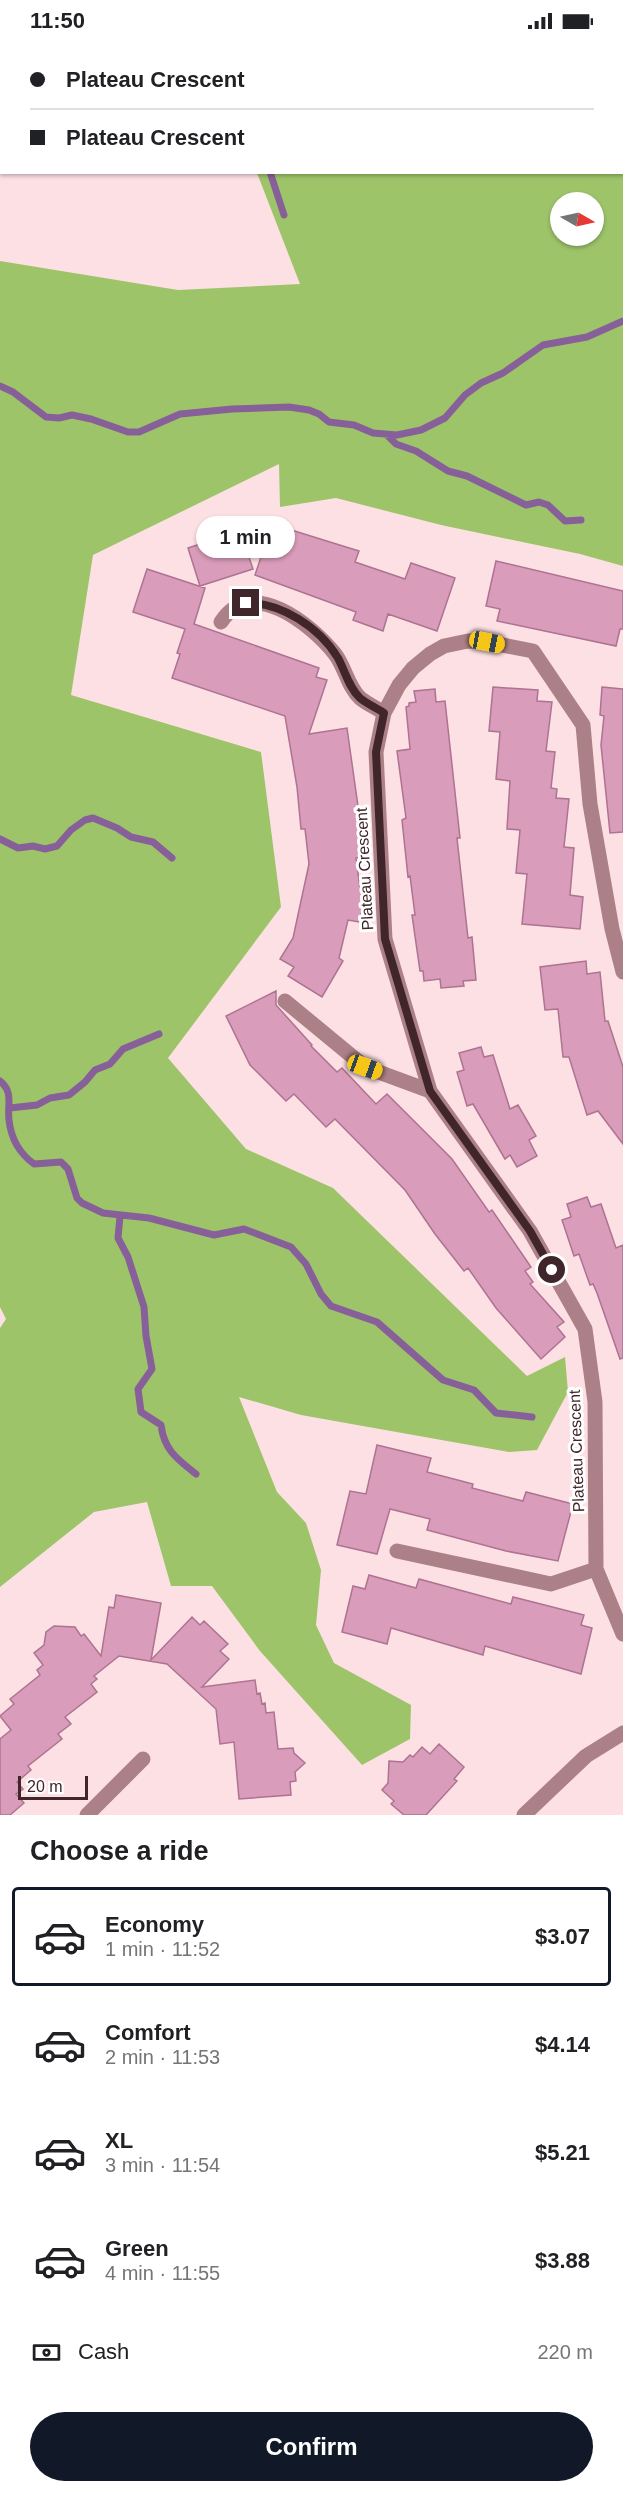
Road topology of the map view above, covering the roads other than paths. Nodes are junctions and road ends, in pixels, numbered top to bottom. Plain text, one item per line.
1 (221, 622) dead end
2 (384, 713) junction
3 (623, 972) edge
4 (285, 1001) dead end
5 (430, 1091) junction
6 (397, 1551) dead end
7 (596, 1569) junction
8 (623, 1634) edge
9 (623, 1733) edge
10 (143, 1759) dead end
11 (87, 1815) edge
12 (524, 1815) edge

1 - 2 street
2 - 3 street, Plateau Crescent
2 - 5 street, Plateau Crescent
4 - 5 street
5 - 7 street, Plateau Crescent
6 - 7 street
7 - 8 street, Plateau Crescent
9 - 12 street
10 - 11 street

